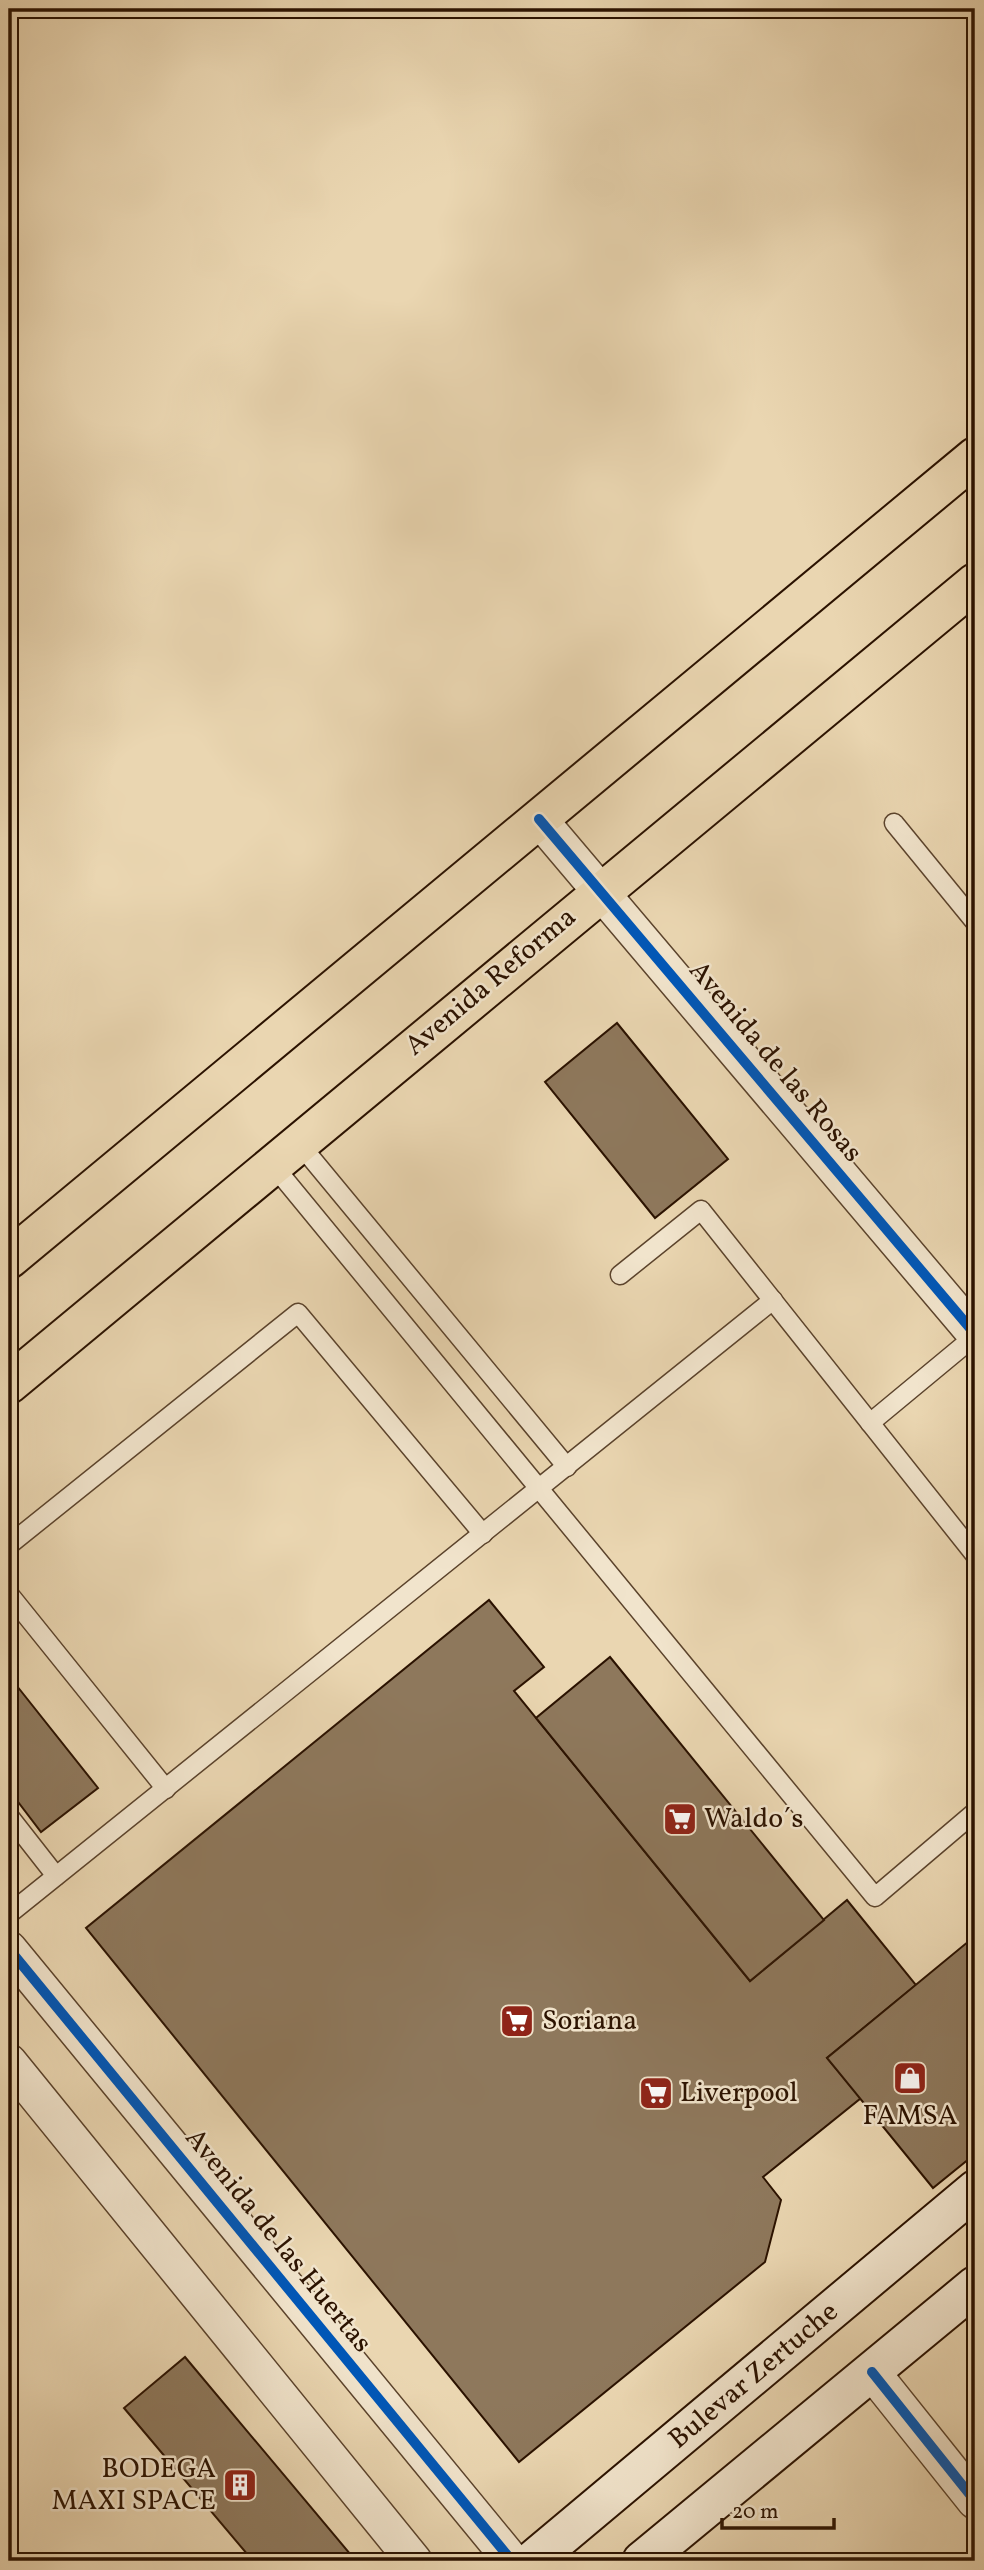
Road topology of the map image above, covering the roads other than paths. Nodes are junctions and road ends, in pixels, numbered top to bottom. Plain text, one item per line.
1 (975, 457) edge
2 (975, 583) edge
3 (539, 819) junction
4 (894, 822) dead end
5 (600, 892) junction
6 (975, 922) edge
7 (285, 1153) junction
8 (9, 1259) edge
9 (620, 1275) dead end
10 (773, 1300) junction
11 (975, 1335) edge
12 (9, 1384) edge
13 (870, 1423) junction
14 (567, 1467) junction
15 (538, 1490) junction
16 (483, 1534) junction
17 (9, 1545) edge
18 (975, 1555) edge
19 (9, 1594) edge
20 (166, 1789) junction
21 (975, 1812) edge
22 (9, 1816) edge
23 (56, 1876) junction
24 (9, 1914) edge
25 (9, 1949) edge
26 (9, 2062) edge
27 (975, 2190) edge
28 (975, 2286) edge
29 (872, 2372) junction
30 (975, 2501) edge
31 (414, 2561) edge
32 (512, 2561) edge
33 (532, 2561) edge
34 (642, 2561) edge

1 - 3 highway
2 - 5 highway, Avenida Reforma
3 - 5 street, Avenida de las Rosas
3 - 8 highway
4 - 6 lane
5 - 7 highway, Avenida Reforma
5 - 11 street, Avenida de las Rosas
7 - 12 highway, Avenida Reforma
7 - 14 lane
7 - 15 lane
9 - 10 lane
10 - 13 lane
10 - 14 lane
11 - 13 lane
13 - 18 lane
14 - 15 lane
15 - 16 lane
15 - 21 lane
16 - 17 lane
16 - 20 lane
19 - 20 lane
20 - 23 lane
22 - 23 lane
23 - 24 lane
25 - 32 street, Avenida de las Huertas
26 - 31 street
27 - 33 main road, Bulevar Zertuche
28 - 29 main road
29 - 30 street
29 - 34 main road

